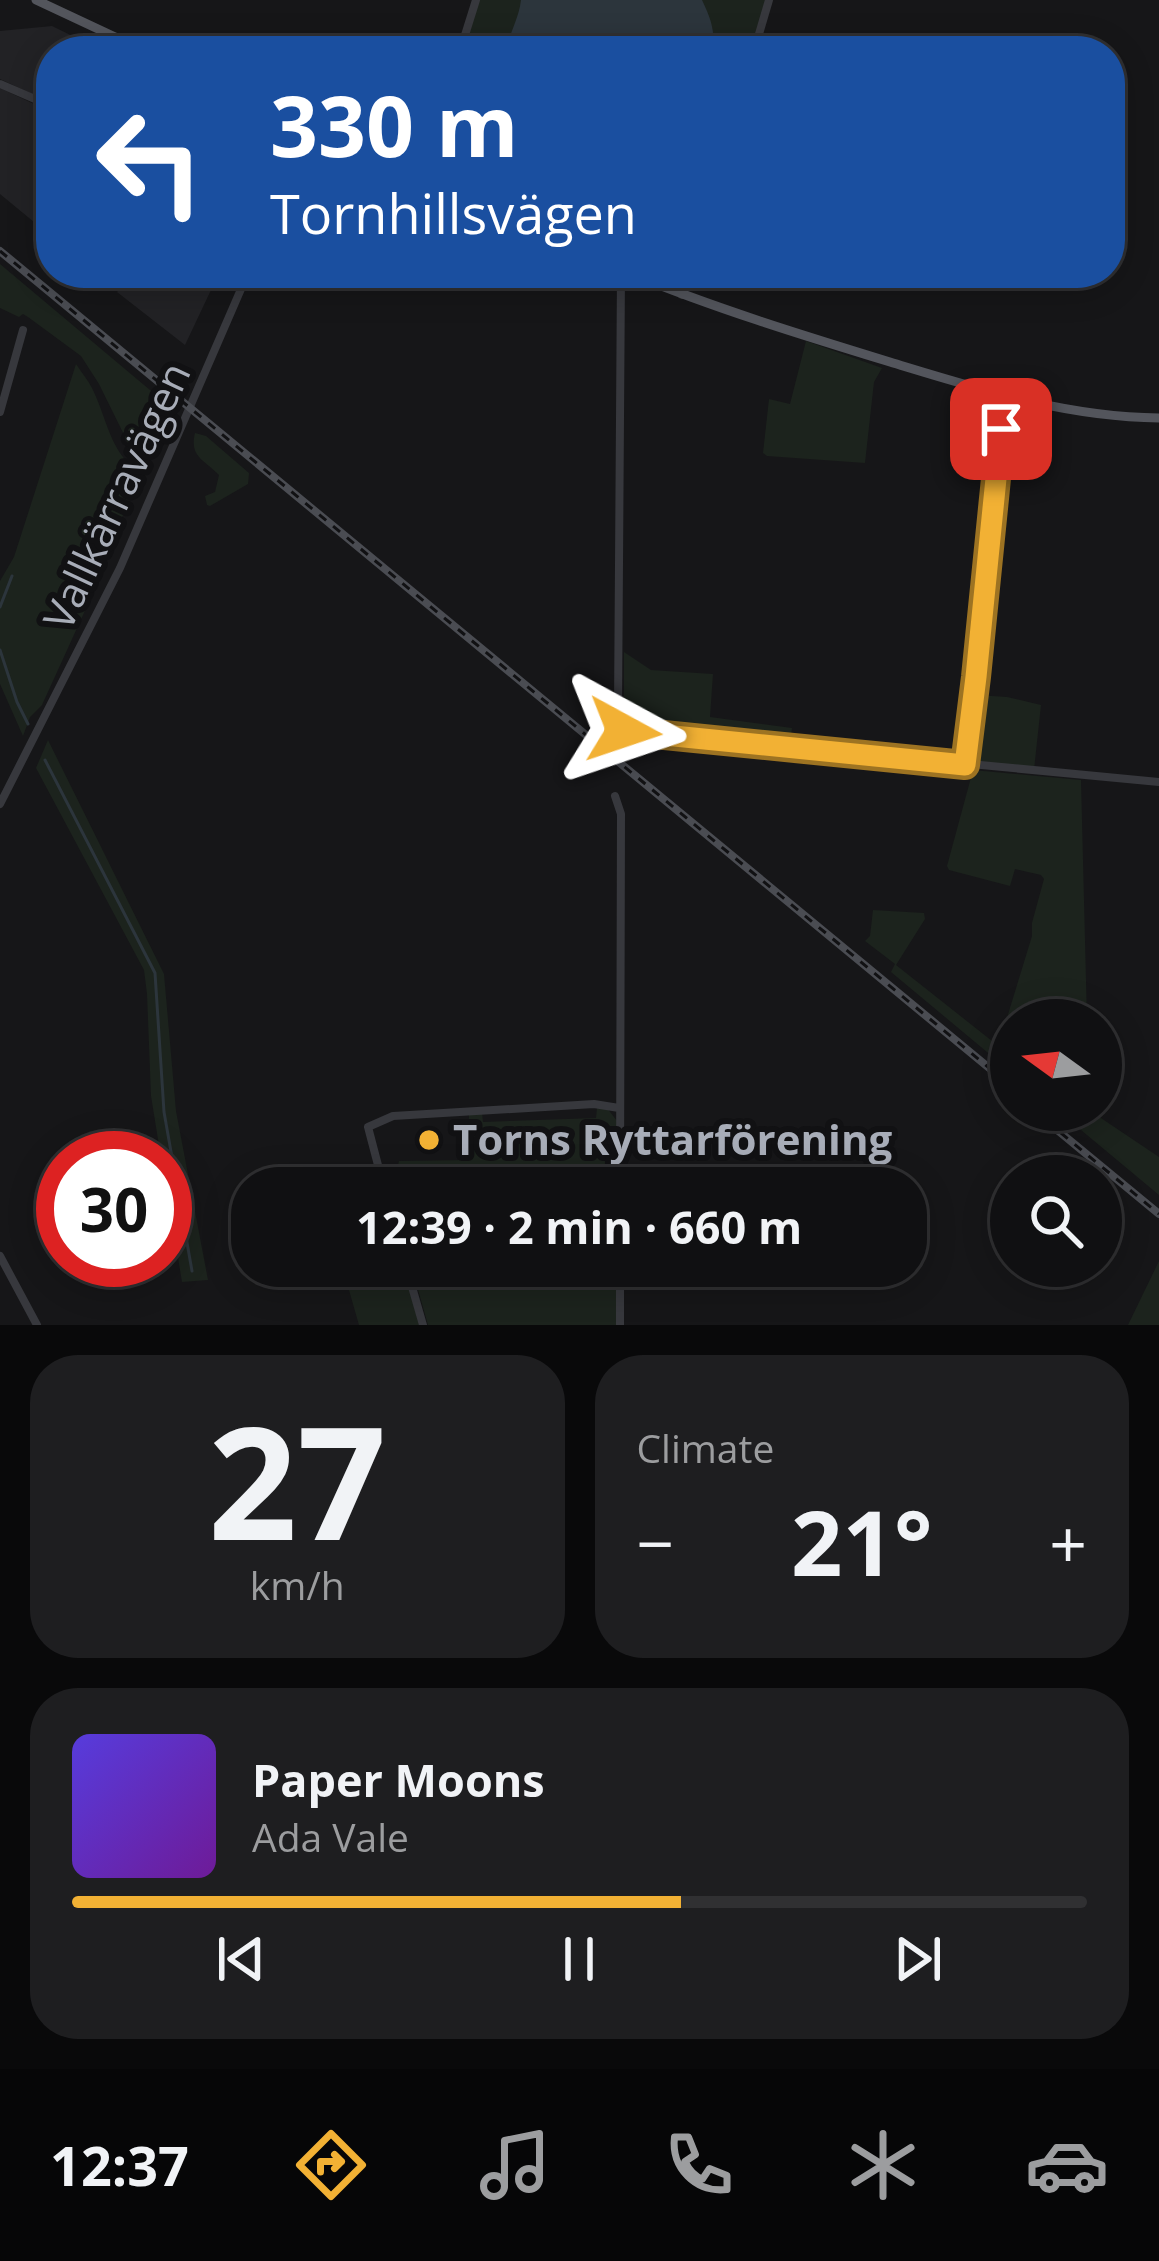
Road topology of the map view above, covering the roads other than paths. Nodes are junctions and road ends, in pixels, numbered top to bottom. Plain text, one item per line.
1 (36, 0) edge
2 (476, 0) edge
3 (769, 0) edge
4 (113, 36) edge
5 (465, 36) edge
6 (758, 36) edge
7 (0, 84) edge
8 (36, 100) edge
9 (241, 288) edge
10 (625, 288) edge
11 (664, 288) edge
12 (684, 288) edge
13 (682, 295) junction
14 (23, 330) dead end
15 (1006, 397) junction
16 (0, 412) edge
17 (1159, 418) edge
18 (965, 765) junction
19 (1159, 782) edge
20 (615, 796) dead end
21 (0, 804) edge
22 (620, 1108) junction
23 (378, 1167) edge
24 (620, 1167) edge
25 (0, 1256) edge
26 (412, 1287) edge
27 (620, 1287) edge
28 (37, 1325) edge
29 (423, 1325) edge
30 (620, 1325) edge

1 - 4 main road
2 - 5 street
3 - 6 street
7 - 8 street
9 - 21 street, Vallkärravägen
10 - 18 street
11 - 13 main road
12 - 13 street
13 - 15 main road
14 - 16 street
15 - 17 main road
15 - 18 street
18 - 19 street
20 - 22 street
22 - 23 street
22 - 24 street
25 - 28 street
26 - 29 street
27 - 30 street

